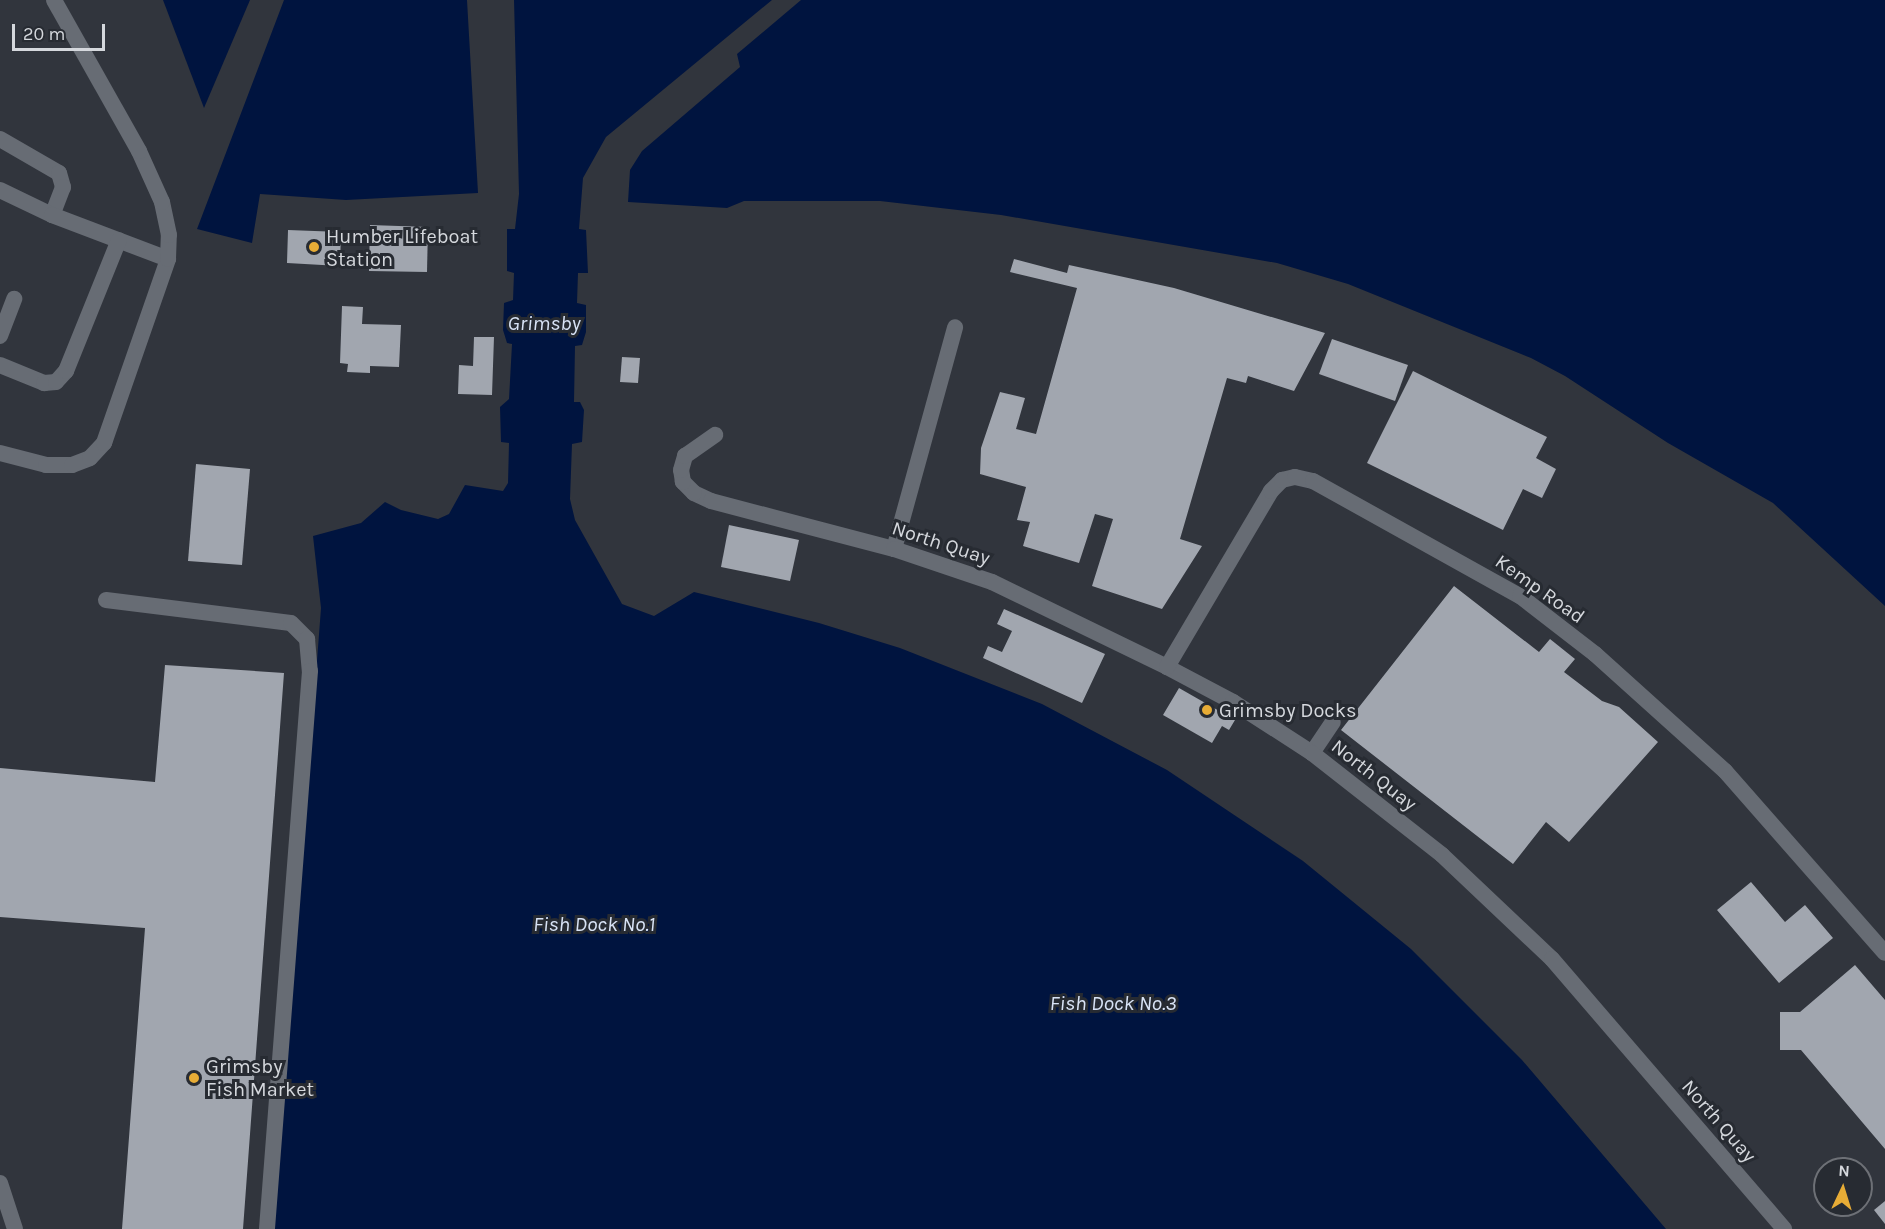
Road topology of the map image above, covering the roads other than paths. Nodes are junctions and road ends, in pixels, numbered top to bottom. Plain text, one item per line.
1 (54, 0) edge
2 (0, 139) edge
3 (0, 190) edge
4 (52, 215) junction
5 (119, 240) junction
6 (168, 259) junction
7 (14, 300) dead end
8 (955, 327) dead end
9 (0, 336) edge
10 (0, 365) edge
11 (715, 435) dead end
12 (0, 453) edge
13 (894, 549) junction
14 (106, 600) dead end
15 (1167, 667) junction
16 (1334, 722) dead end
17 (1312, 753) junction
18 (1885, 953) edge
19 (0, 1183) edge
20 (15, 1229) edge
21 (267, 1229) edge
22 (1784, 1229) edge

1 - 6 street
2 - 4 street
3 - 4 street
4 - 5 street
5 - 6 street
5 - 10 street
6 - 12 street
7 - 9 street
8 - 13 street
11 - 13 street, North Quay
13 - 15 street, North Quay
14 - 21 street
15 - 17 street, North Quay
15 - 18 street, Kemp Road
16 - 17 street
17 - 22 street, North Quay
19 - 20 street

